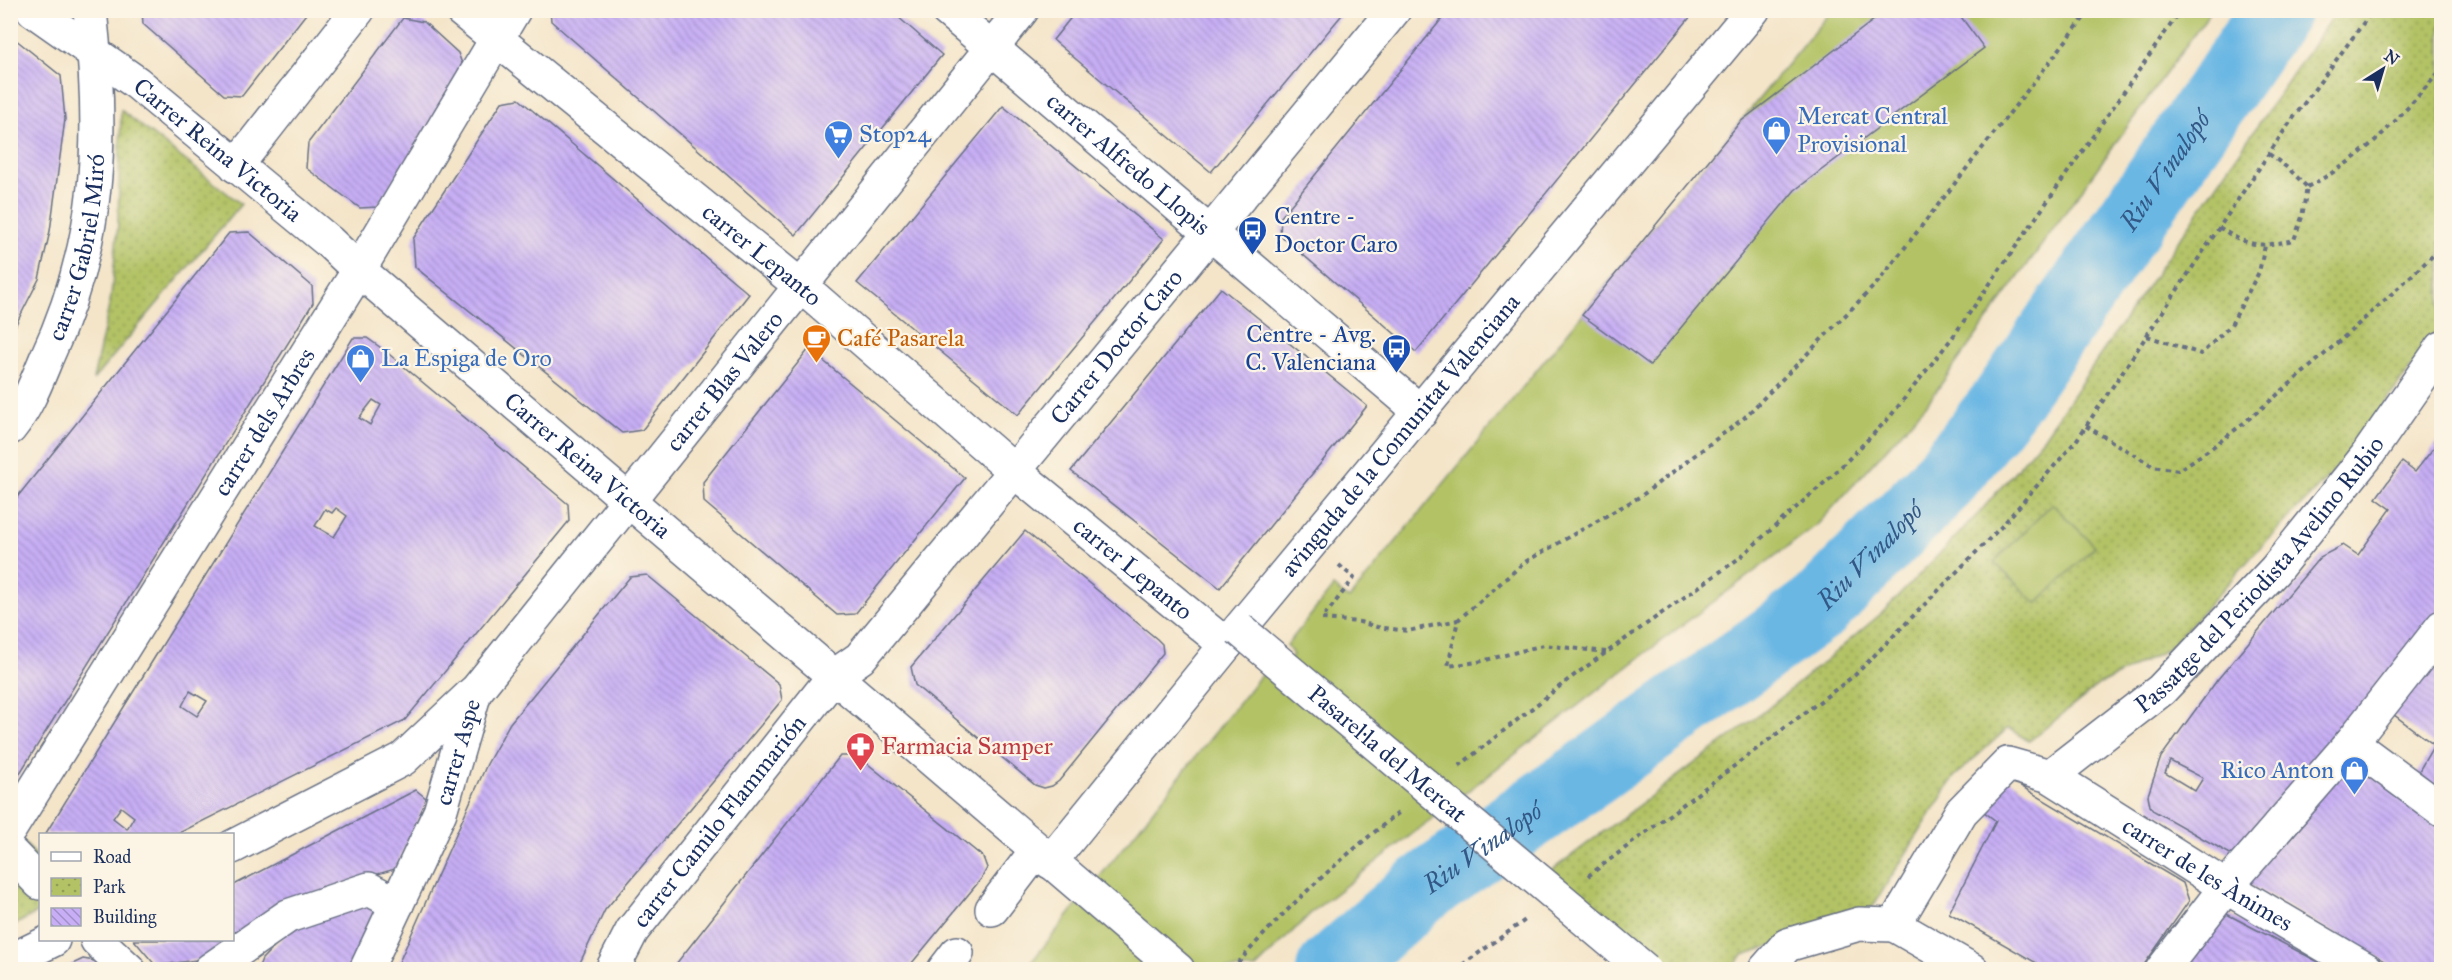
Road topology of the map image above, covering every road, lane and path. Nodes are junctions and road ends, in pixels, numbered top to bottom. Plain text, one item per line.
1 (33, 10) edge
2 (90, 10) edge
3 (358, 10) edge
4 (461, 10) edge
5 (514, 10) edge
6 (947, 10) edge
7 (1022, 10) edge
8 (1394, 10) edge
9 (1753, 10) edge
10 (2090, 10) edge
11 (2181, 10) edge
12 (2373, 10) edge
13 (495, 40) junction
14 (992, 48) junction
15 (95, 55) junction
16 (2442, 69) edge
17 (2269, 154) junction
18 (236, 166) junction
19 (2307, 187) junction
20 (2219, 227) junction
21 (1212, 234) junction
22 (2265, 246) junction
23 (2442, 247) edge
24 (358, 270) junction
25 (802, 287) junction
26 (2147, 336) junction
27 (2442, 348) edge
28 (1421, 412) junction
29 (2086, 426) junction
30 (10, 428) edge
31 (1013, 470) junction
32 (629, 501) junction
33 (1354, 578) dead end
34 (1458, 620) junction
35 (1233, 637) junction
36 (2436, 646) edge
37 (1607, 652) junction
38 (834, 676) junction
39 (475, 692) junction
40 (2351, 743) junction
41 (1452, 771) dead end
42 (2050, 776) junction
43 (1407, 807) dead end
44 (2442, 810) edge
45 (10, 829) edge
46 (234, 846) edge
47 (10, 852) edge
48 (1043, 856) junction
49 (39, 882) edge
50 (1578, 882) dead end
51 (2226, 887) junction
52 (397, 904) junction
53 (992, 909) dead end
54 (1531, 916) dead end
55 (1894, 925) junction
56 (49, 941) edge
57 (99, 941) edge
58 (10, 961) edge
59 (129, 969) edge
60 (210, 969) edge
61 (366, 969) edge
62 (612, 969) edge
63 (1178, 969) edge
64 (1232, 969) edge
65 (1455, 969) edge
66 (1645, 969) edge
67 (1765, 969) edge
68 (1972, 969) edge
69 (2162, 969) edge
70 (2367, 969) edge

1 - 15 street, Carrer Reina Victoria
2 - 15 street, carrer Gabriel Miró
3 - 18 street
4 - 13 street, carrer Lepanto
5 - 13 street, carrer dels Arbres
6 - 14 street, carrer Alfredo Llopis
7 - 14 street, carrer Blas Valero
8 - 21 street, Carrer Doctor Caro
9 - 28 street, avinguda de la Comunitat Valenciana
10 - 34 path
11 - 37 path
12 - 17 path
13 - 24 street, carrer dels Arbres
13 - 25 street, carrer Lepanto
14 - 21 street, carrer Alfredo Llopis
14 - 25 street, carrer Blas Valero
15 - 18 street, Carrer Reina Victoria
15 - 30 street, carrer Gabriel Miró
16 - 19 path
17 - 19 path
17 - 20 path
18 - 24 street, Carrer Reina Victoria
19 - 22 path
20 - 22 path
20 - 26 path
21 - 28 street, carrer Alfredo Llopis
21 - 31 street, Carrer Doctor Caro
22 - 26 path
23 - 29 path
24 - 32 street, Carrer Reina Victoria
24 - 45 street, carrer dels Arbres
25 - 31 street, carrer Lepanto
25 - 32 street, carrer Blas Valero
26 - 29 path
27 - 42 street, Passatge del Periodista Avelino Rubio
28 - 35 street, avinguda de la Comunitat Valenciana
29 - 50 path
31 - 35 street, carrer Lepanto
31 - 38 street, Carrer Doctor Caro
32 - 38 street, Carrer Reina Victoria
32 - 39 street, carrer Aspe
33 - 34 path
34 - 37 path
35 - 48 street, avinguda de la Comunitat Valenciana
35 - 66 street, Pasarel·la del Mercat, bridge
36 - 40 street
37 - 41 path
38 - 48 street, Carrer Reina Victoria
38 - 62 street, carrer Camilo Flammarión
39 - 46 street
39 - 52 street, carrer Aspe
40 - 44 street
40 - 51 street
42 - 51 street, carrer de les Ànimes
42 - 55 street, carrer de les Ànimes
43 - 64 path
47 - 49 street
48 - 53 street, avinguda de la Comunitat Valenciana
48 - 63 street, Carrer Reina Victoria
51 - 69 street
51 - 70 street, carrer de les Ànimes
52 - 60 street
52 - 61 street, carrer Aspe
54 - 65 path
55 - 67 street
55 - 68 street
56 - 58 street
57 - 59 street

